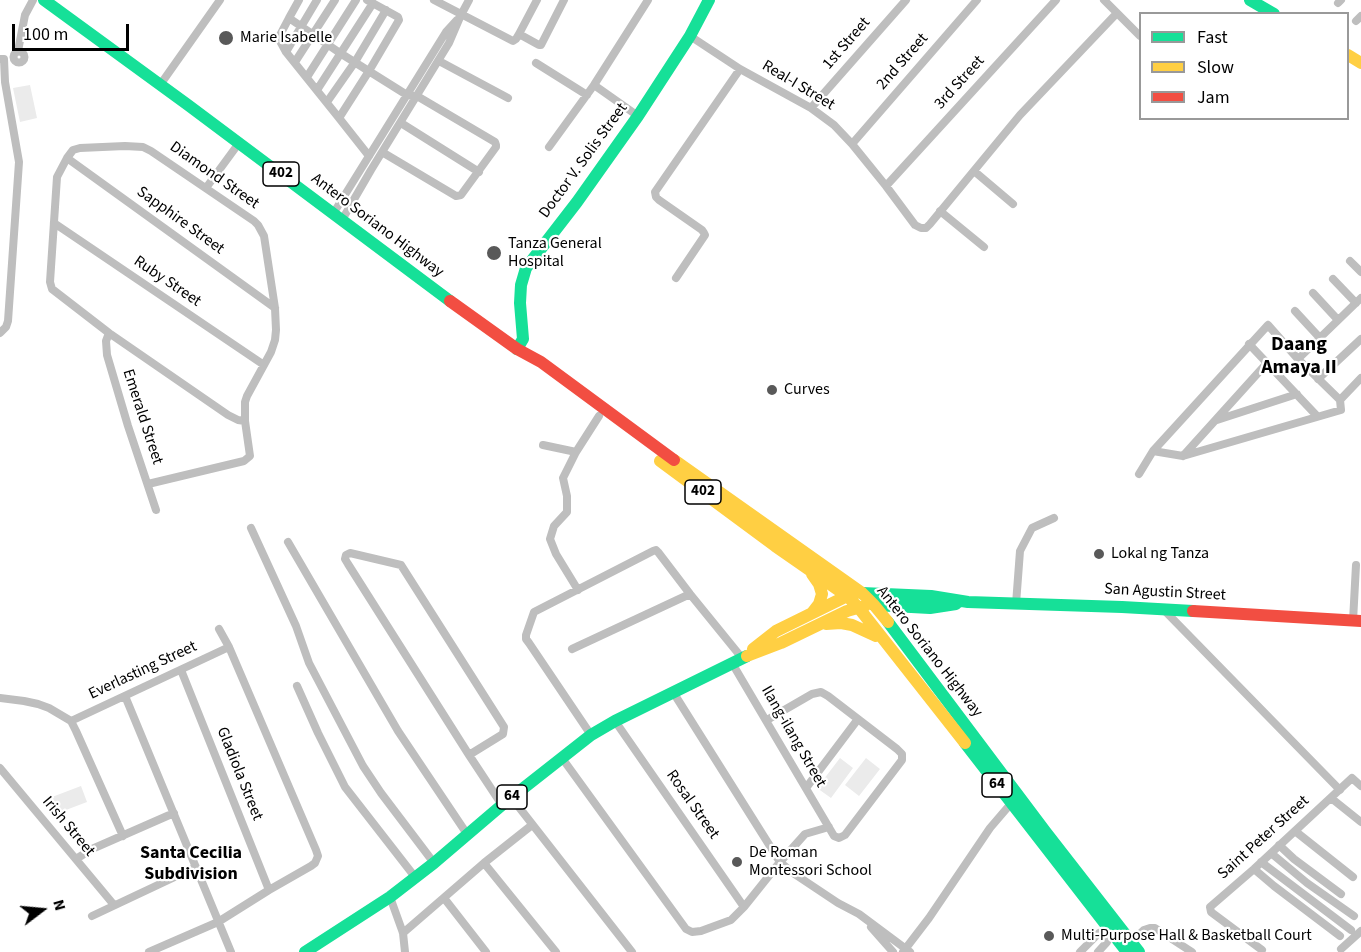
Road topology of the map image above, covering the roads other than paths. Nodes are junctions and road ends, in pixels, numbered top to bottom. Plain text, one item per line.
1 (33, 0) edge
2 (44, 0) edge
3 (220, 0) edge
4 (300, 0) edge
5 (317, 0) edge
6 (335, 0) edge
7 (356, 0) edge
8 (434, 0) edge
9 (469, 0) edge
10 (537, 0) edge
11 (564, 0) edge
12 (648, 0) edge
13 (709, 0) edge
14 (906, 0) edge
15 (977, 0) edge
16 (1056, 0) edge
17 (1104, 0) edge
18 (1250, 0) edge
19 (370, 2) edge
20 (386, 10) junction
21 (1271, 12) edge
22 (1117, 13) junction
23 (461, 15) junction
24 (289, 18) junction
25 (301, 26) junction
26 (313, 34) junction
27 (519, 34) junction
28 (1139, 35) edge
29 (690, 36) junction
30 (446, 41) junction
31 (328, 45) junction
32 (286, 52) junction
33 (340, 53) junction
34 (2, 59) edge
35 (439, 61) junction
36 (296, 62) junction
37 (355, 62) junction
38 (536, 63) dead end
39 (740, 69) junction
40 (369, 71) junction
41 (307, 77) junction
42 (3, 81) edge
43 (159, 85) junction
44 (594, 85) junction
45 (317, 90) junction
46 (407, 95) junction
47 (587, 95) junction
48 (417, 96) junction
49 (508, 98) dead end
50 (327, 102) junction
51 (811, 108) junction
52 (638, 116) junction
53 (339, 118) junction
54 (401, 123) junction
55 (239, 143) junction
56 (852, 144) junction
57 (549, 147) dead end
58 (382, 152) junction
59 (369, 156) junction
60 (67, 158) junction
61 (974, 171) junction
62 (479, 172) junction
63 (886, 186) junction
64 (206, 189) junction
65 (1013, 204) dead end
66 (940, 212) junction
67 (337, 217) junction
68 (54, 224) junction
69 (984, 247) dead end
70 (1350, 261) dead end
71 (1361, 273) edge
72 (676, 278) dead end
73 (1333, 279) dead end
74 (1313, 293) dead end
75 (1358, 301) edge
76 (275, 308) junction
77 (1295, 311) dead end
78 (1338, 320) junction
79 (0, 333) edge
80 (109, 333) junction
81 (1319, 337) junction
82 (1361, 339) edge
83 (1249, 344) junction
84 (517, 349) junction
85 (1298, 359) junction
86 (1267, 363) junction
87 (264, 365) junction
88 (1361, 378) edge
89 (1318, 379) junction
90 (1297, 394) junction
91 (1340, 400) junction
92 (599, 416) junction
93 (1317, 416) junction
94 (1217, 420) junction
95 (245, 421) junction
96 (543, 445) dead end
97 (1153, 451) junction
98 (576, 453) junction
99 (1183, 456) junction
100 (1139, 474) dead end
101 (148, 484) junction
102 (156, 510) dead end
103 (1054, 518) dead end
104 (251, 528) dead end
105 (288, 542) dead end
106 (1356, 565) dead end
107 (809, 570) junction
108 (578, 590) junction
109 (861, 593) junction
110 (690, 594) junction
111 (847, 596) junction
112 (968, 602) junction
113 (1016, 604) junction
114 (873, 605) junction
115 (858, 608) junction
116 (1163, 609) junction
117 (813, 620) junction
118 (1357, 621) edge
119 (219, 629) dead end
120 (882, 640) junction
121 (229, 647) junction
122 (572, 649) dead end
123 (737, 660) junction
124 (181, 669) junction
125 (297, 687) dead end
126 (674, 692) junction
127 (125, 696) junction
128 (0, 698) edge
129 (858, 719) junction
130 (766, 720) junction
131 (615, 721) junction
132 (70, 722) junction
133 (591, 735) junction
134 (469, 755) junction
135 (562, 758) junction
136 (0, 768) edge
137 (1361, 786) edge
138 (806, 788) junction
139 (1340, 790) junction
140 (1331, 798) junction
141 (1014, 799) junction
142 (507, 801) junction
143 (174, 813) junction
144 (1361, 822) edge
145 (532, 825) junction
146 (829, 827) junction
147 (1295, 831) junction
148 (467, 834) junction
149 (123, 836) junction
150 (1279, 845) junction
151 (1271, 853) junction
152 (76, 859) junction
153 (780, 862) junction
154 (1261, 862) junction
155 (434, 863) junction
156 (484, 863) junction
157 (196, 867) junction
158 (1254, 869) junction
159 (1353, 877) dead end
160 (415, 878) junction
161 (269, 890) junction
162 (1341, 894) dead end
163 (390, 897) junction
164 (444, 898) junction
165 (114, 905) junction
166 (744, 907) junction
167 (859, 914) junction
168 (92, 916) dead end
169 (1354, 916) dead end
170 (218, 922) junction
171 (1114, 927) junction
172 (1356, 930) edge
173 (403, 933) junction
174 (1340, 936) dead end
175 (1128, 947) edge
176 (1341, 949) dead end
177 (1262, 950) dead end
178 (310, 951) edge
179 (906, 951) edge
180 (149, 952) edge
181 (231, 952) edge
182 (405, 952) edge
183 (486, 952) edge
184 (556, 952) edge
185 (632, 952) edge
186 (893, 952) edge
187 (1080, 952) edge
188 (1098, 952) edge
189 (1139, 952) edge
190 (1192, 952) edge

1 - 34 street
2 - 43 main road, Antero Soriano Highway / 402
3 - 43 street
4 - 24 street
5 - 25 street
6 - 26 street
7 - 31 street
8 - 23 street
9 - 23 street
10 - 27 street
11 - 27 street
12 - 44 street
13 - 29 main road, Doctor V. Solis Street
14 - 51 street, 1st Street
15 - 56 street, 2nd Street
16 - 63 street, 3rd Street
17 - 22 street
18 - 21 main road
19 - 20 street
19 - 33 street
20 - 37 street
20 - 40 street
22 - 28 street
22 - 61 street
23 - 27 street
23 - 30 street
24 - 25 street
24 - 32 street
25 - 26 street
25 - 32 street
26 - 31 street
26 - 36 street
29 - 39 street, Real-I Street
29 - 52 main road, Doctor V. Solis Street
30 - 35 street
30 - 46 street
31 - 33 street
31 - 41 street
32 - 36 street
33 - 37 street
33 - 45 street
34 - 42 street
35 - 48 street
35 - 49 street
36 - 41 street
37 - 40 street
37 - 50 street
38 - 47 street
39 - 51 street, Real-I Street
39 - 72 street
40 - 46 street
40 - 53 street
41 - 45 street
42 - 79 street
43 - 55 main road, Antero Soriano Highway / 402
44 - 47 street
44 - 52 street
45 - 50 street
46 - 48 street
46 - 59 street
47 - 57 street
48 - 54 street
48 - 62 street
50 - 53 street
51 - 56 street, Real-I Street
52 - 84 main road, Doctor V. Solis Street
53 - 59 street
54 - 58 street
54 - 62 street
55 - 64 street
55 - 67 main road, Antero Soriano Highway / 402
56 - 63 street, Real-I Street
58 - 62 street
58 - 67 street
59 - 67 street
60 - 64 street, Diamond Street
60 - 68 street
60 - 76 street, Sapphire Street
61 - 65 street
61 - 66 street
63 - 66 street, Real-I Street
64 - 76 street, Diamond Street
66 - 69 street
67 - 84 main road, Antero Soriano Highway / 402
68 - 80 street
68 - 87 street, Ruby Street
70 - 71 street
73 - 75 street
74 - 78 street
75 - 78 street
76 - 87 street, Diamond Street
77 - 81 street
78 - 81 street
80 - 95 street
80 - 101 street, Emerald Street
81 - 85 street
82 - 89 street
83 - 85 street
83 - 86 street
83 - 97 street
84 - 92 main road, Antero Soriano Highway / 402
84 - 109 main road, Antero Soriano Highway / 402
85 - 89 street
86 - 90 street
86 - 94 street
87 - 95 street, Diamond Street
88 - 91 street
89 - 91 street
90 - 93 street
90 - 94 street
91 - 93 street
92 - 98 street
92 - 107 main road, Antero Soriano Highway / 402
93 - 99 street
94 - 99 street
95 - 101 street, Diamond Street
96 - 98 street
97 - 99 street
97 - 100 street
98 - 108 street
101 - 102 street, Emerald Street
103 - 113 street
104 - 155 street
105 - 148 street
106 - 118 street
107 - 111 main road, Antero Soriano Highway / 402
107 - 117 main road
108 - 110 street, Ilang-ilang Street
108 - 133 street
109 - 111 main road, 64
109 - 112 main road, San Agustin Street
109 - 114 main road, Antero Soriano Highway / 64
110 - 122 street
110 - 123 street, Ilang-ilang Street
111 - 115 main road, Antero Soriano Highway / 64
111 - 117 main road, 64
112 - 113 main road, San Agustin Street
112 - 114 main road, San Agustin Street
113 - 116 main road, San Agustin Street
114 - 115 main road, 64
114 - 141 main road, Antero Soriano Highway / 64
115 - 117 main road, 64
115 - 120 main road, Antero Soriano Highway / 64
116 - 118 main road, San Agustin Street
116 - 139 street
117 - 120 main road
117 - 123 main road, 64
119 - 121 street
120 - 141 main road, Antero Soriano Highway / 64
121 - 124 street, Everlasting Street
121 - 161 street
123 - 126 main road, 64
123 - 130 street, Ilang-ilang Street
124 - 127 street, Everlasting Street
124 - 161 street, Gladiola Street
125 - 160 street
126 - 131 main road, 64
126 - 153 street
127 - 132 street, Everlasting Street
127 - 143 street
128 - 132 street
129 - 130 street
129 - 138 street
129 - 146 street
130 - 138 street, Ilang-ilang Street
131 - 133 main road, 64
131 - 166 street, Rosal Street
132 - 149 street
133 - 135 main road, 64
134 - 134 street
134 - 142 street
135 - 142 main road, 64
135 - 166 street
136 - 152 street, Irish Street
137 - 139 street
138 - 146 street, Ilang-ilang Street
139 - 140 street, Saint Peter Street
140 - 144 street
140 - 147 street, Saint Peter Street
141 - 171 main road, Antero Soriano Highway / 64
141 - 179 street
142 - 145 street
142 - 148 main road, 64
143 - 149 street
143 - 157 street
145 - 156 street
145 - 185 street
146 - 153 street
147 - 150 street, Saint Peter Street
147 - 159 street
148 - 155 main road, 64
149 - 152 street
150 - 151 street, Saint Peter Street
150 - 162 street
151 - 154 street, Saint Peter Street
151 - 169 street
152 - 165 street, Irish Street
153 - 166 street
153 - 167 street
154 - 158 street, Saint Peter Street
154 - 172 street
155 - 160 main road, 64
156 - 164 street
156 - 184 street
157 - 165 street
157 - 170 street
158 - 174 street
158 - 177 street, Saint Peter Street
160 - 163 main road, 64
161 - 170 street
163 - 173 street
163 - 178 main road, 64
164 - 173 street
164 - 183 street
165 - 168 street
167 - 179 street
167 - 186 street
170 - 180 street
170 - 181 street
171 - 175 main road, Antero Soriano Highway / 64
171 - 187 street
171 - 188 street
172 - 176 street
173 - 182 street
175 - 189 main road, Antero Soriano Highway / 64
175 - 190 street

